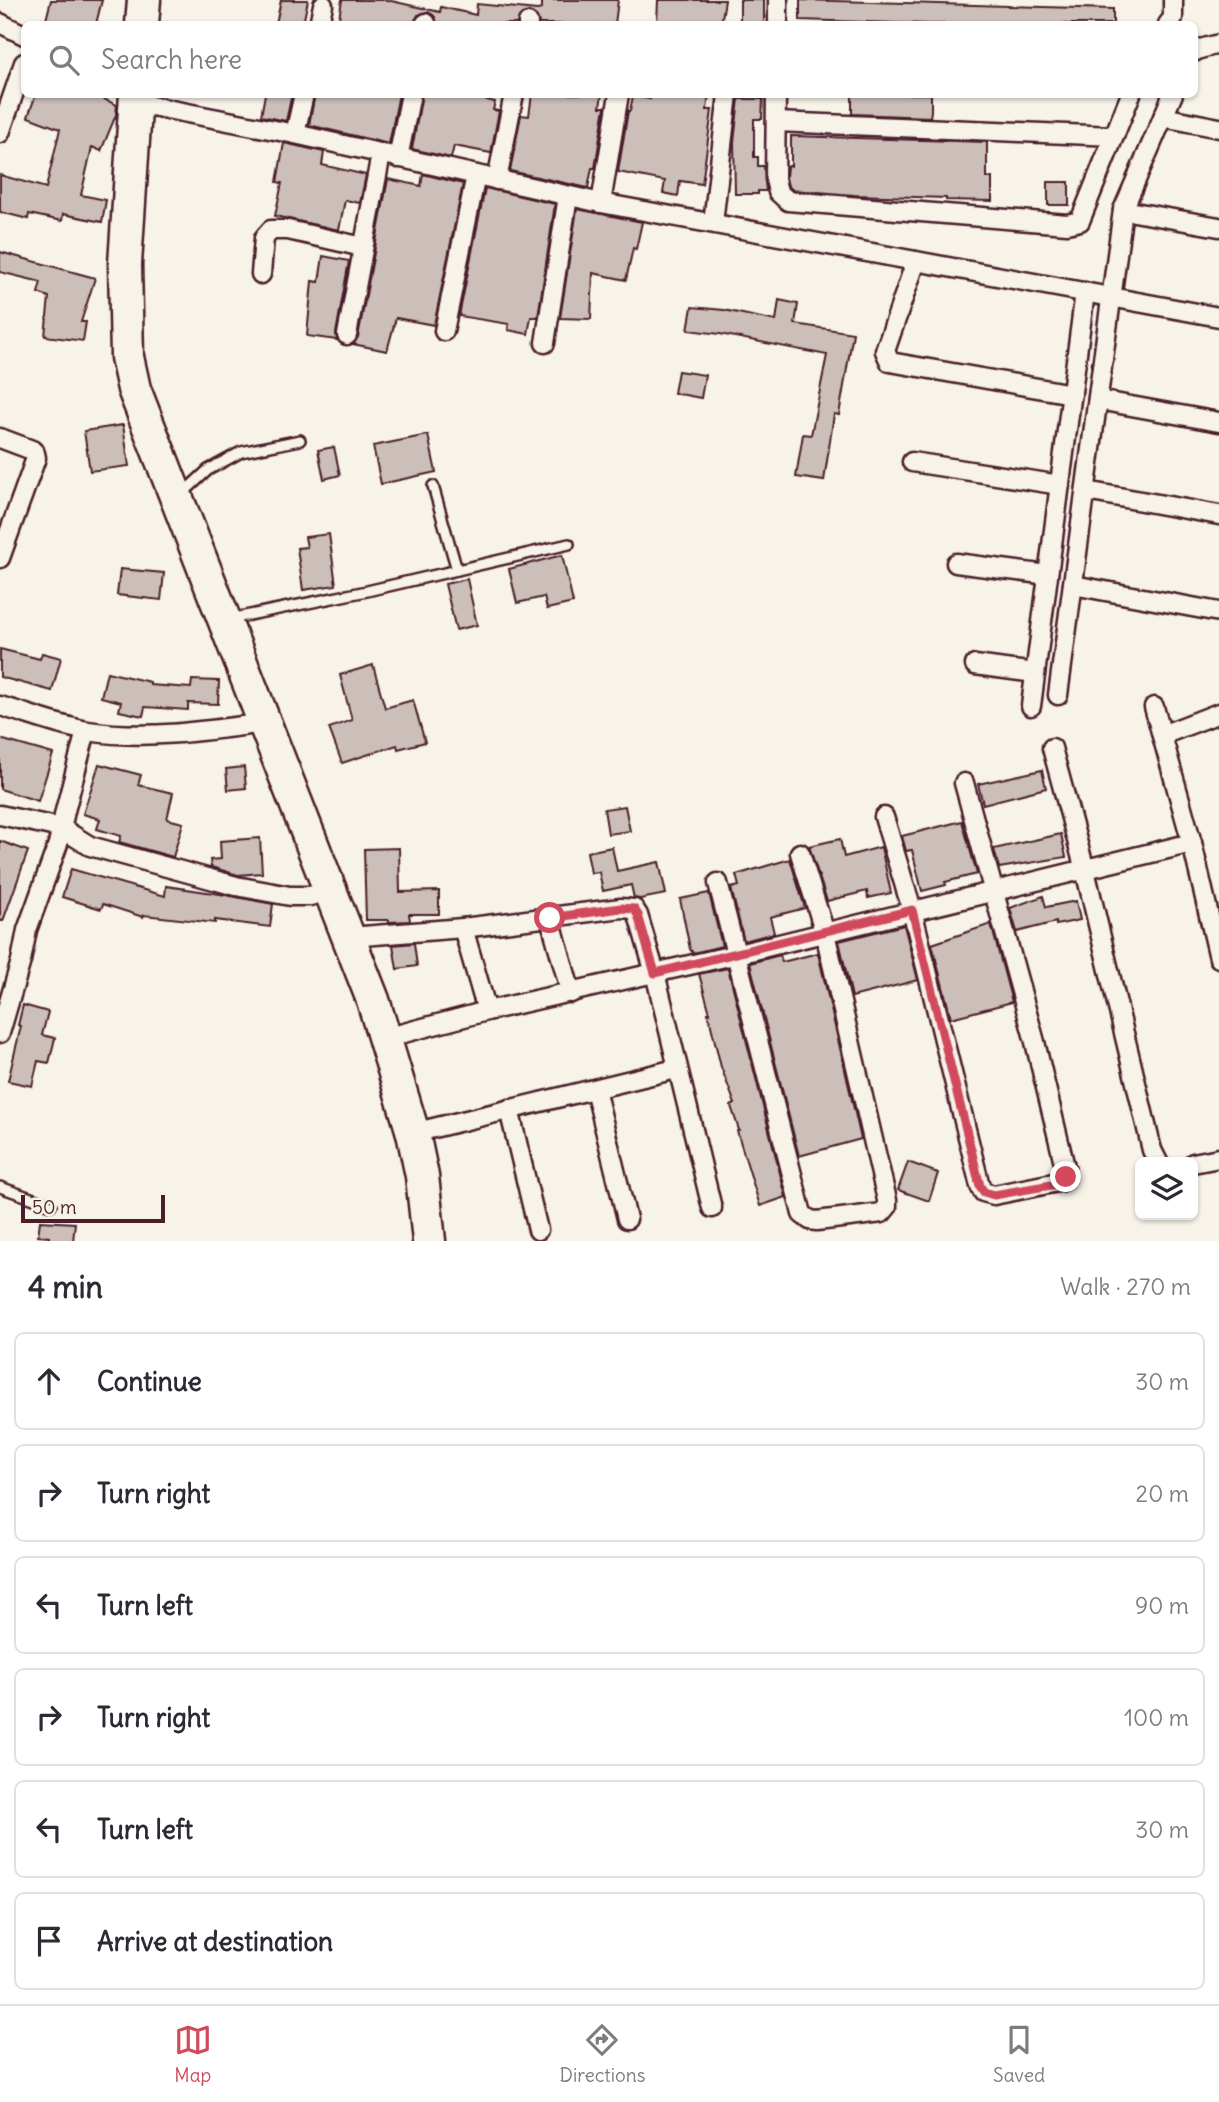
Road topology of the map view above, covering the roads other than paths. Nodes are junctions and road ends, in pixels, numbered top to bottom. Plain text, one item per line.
1 (144, 0) edge
2 (778, 0) edge
3 (1174, 0) edge
4 (323, 5) dead end
5 (142, 21) edge
6 (320, 21) edge
7 (778, 21) edge
8 (1170, 21) edge
9 (0, 23) edge
10 (21, 34) edge
11 (1219, 44) edge
12 (1198, 50) edge
13 (21, 72) edge
14 (303, 98) edge
15 (410, 98) edge
16 (513, 98) edge
17 (618, 98) edge
18 (728, 98) edge
19 (776, 98) edge
20 (1129, 98) edge
21 (1171, 98) edge
22 (132, 108) edge
23 (1163, 117) junction
24 (776, 122) junction
25 (1219, 128) edge
26 (0, 134) edge
27 (295, 134) junction
28 (1114, 136) junction
29 (390, 156) junction
30 (476, 175) junction
31 (497, 180) junction
32 (568, 196) junction
33 (601, 203) junction
34 (1123, 210) junction
35 (713, 223) junction
36 (1219, 227) edge
37 (363, 247) junction
38 (916, 261) junction
39 (261, 274) dead end
40 (1085, 292) junction
41 (1112, 297) junction
42 (1219, 317) edge
43 (444, 331) dead end
44 (347, 335) dead end
45 (545, 342) dead end
46 (1072, 394) junction
47 (1098, 400) junction
48 (1219, 422) edge
49 (0, 438) edge
50 (300, 440) dead end
51 (912, 463) dead end
52 (1060, 485) junction
53 (432, 486) dead end
54 (1086, 491) junction
55 (177, 499) junction
56 (1219, 515) edge
57 (569, 544) dead end
58 (0, 558) edge
59 (956, 563) dead end
60 (457, 570) junction
61 (1048, 575) junction
62 (1073, 585) junction
63 (1219, 612) edge
64 (225, 620) junction
65 (975, 665) dead end
66 (1035, 673) junction
67 (1058, 695) dead end
68 (0, 706) edge
69 (1031, 706) dead end
70 (1154, 707) dead end
71 (1219, 713) edge
72 (264, 723) junction
73 (85, 733) junction
74 (1161, 735) junction
75 (1052, 748) dead end
76 (964, 783) dead end
77 (0, 815) edge
78 (884, 817) dead end
79 (61, 828) junction
80 (1192, 843) junction
81 (800, 853) dead end
82 (1085, 870) junction
83 (718, 883) dead end
84 (331, 890) junction
85 (994, 891) junction
86 (912, 910) junction
87 (550, 918) junction
88 (463, 928) junction
89 (825, 933) junction
90 (350, 937) junction
91 (738, 954) junction
92 (1219, 958) edge
93 (655, 973) junction
94 (571, 993) junction
95 (487, 1011) junction
96 (0, 1033) edge
97 (385, 1038) junction
98 (676, 1069) junction
99 (595, 1088) junction
100 (509, 1109) junction
101 (413, 1133) junction
102 (1156, 1157) edge
103 (1219, 1158) edge
104 (1198, 1162) edge
105 (0, 1187) edge
106 (51, 1205) dead end
107 (712, 1208) dead end
108 (627, 1219) dead end
109 (538, 1230) dead end
110 (429, 1241) edge

1 - 5 highway
2 - 7 street
3 - 8 street
4 - 6 street
9 - 10 street
11 - 12 street
13 - 26 street
14 - 27 street
15 - 29 street
16 - 31 street
17 - 33 street
18 - 35 street
19 - 24 street
20 - 28 street
21 - 23 street
22 - 27 street
22 - 55 highway
23 - 25 street
23 - 34 street
24 - 28 street
24 - 28 street
27 - 29 street
29 - 30 street
29 - 37 street
30 - 31 street
30 - 43 street
31 - 32 street
32 - 33 street
32 - 45 street
33 - 35 street
34 - 36 street
34 - 41 street
35 - 38 street
37 - 39 street
37 - 44 street
38 - 40 street
38 - 46 street
40 - 41 street
40 - 46 street
41 - 42 street
41 - 47 street
46 - 52 street
47 - 48 street
47 - 54 street
49 - 58 street
50 - 55 lane
51 - 52 street
52 - 61 street
53 - 60 lane
54 - 56 street
54 - 62 street
55 - 64 highway
57 - 60 lane
59 - 61 street
60 - 64 lane
61 - 66 street
62 - 63 street
62 - 67 street
64 - 72 highway
65 - 66 street
66 - 69 street
68 - 73 street
70 - 74 street
71 - 74 street
72 - 73 street
72 - 84 highway
73 - 79 street
74 - 80 street
75 - 82 street
76 - 85 street
77 - 79 street
78 - 86 street
79 - 84 street
79 - 96 street
80 - 82 street
80 - 92 street
81 - 89 street
82 - 85 street
82 - 102 street
83 - 91 street
84 - 90 highway
85 - 86 street
85 - 86 street
86 - 89 street
87 - 88 street
87 - 93 street
87 - 94 street
88 - 90 street
88 - 95 street
89 - 91 street
89 - 91 street
90 - 97 highway
91 - 93 street
93 - 94 street
93 - 98 street
94 - 95 street
95 - 97 street
97 - 101 highway
98 - 99 street
98 - 107 street
99 - 100 street
99 - 108 street
100 - 101 street
100 - 109 street
101 - 110 highway
103 - 104 street
105 - 106 lane

